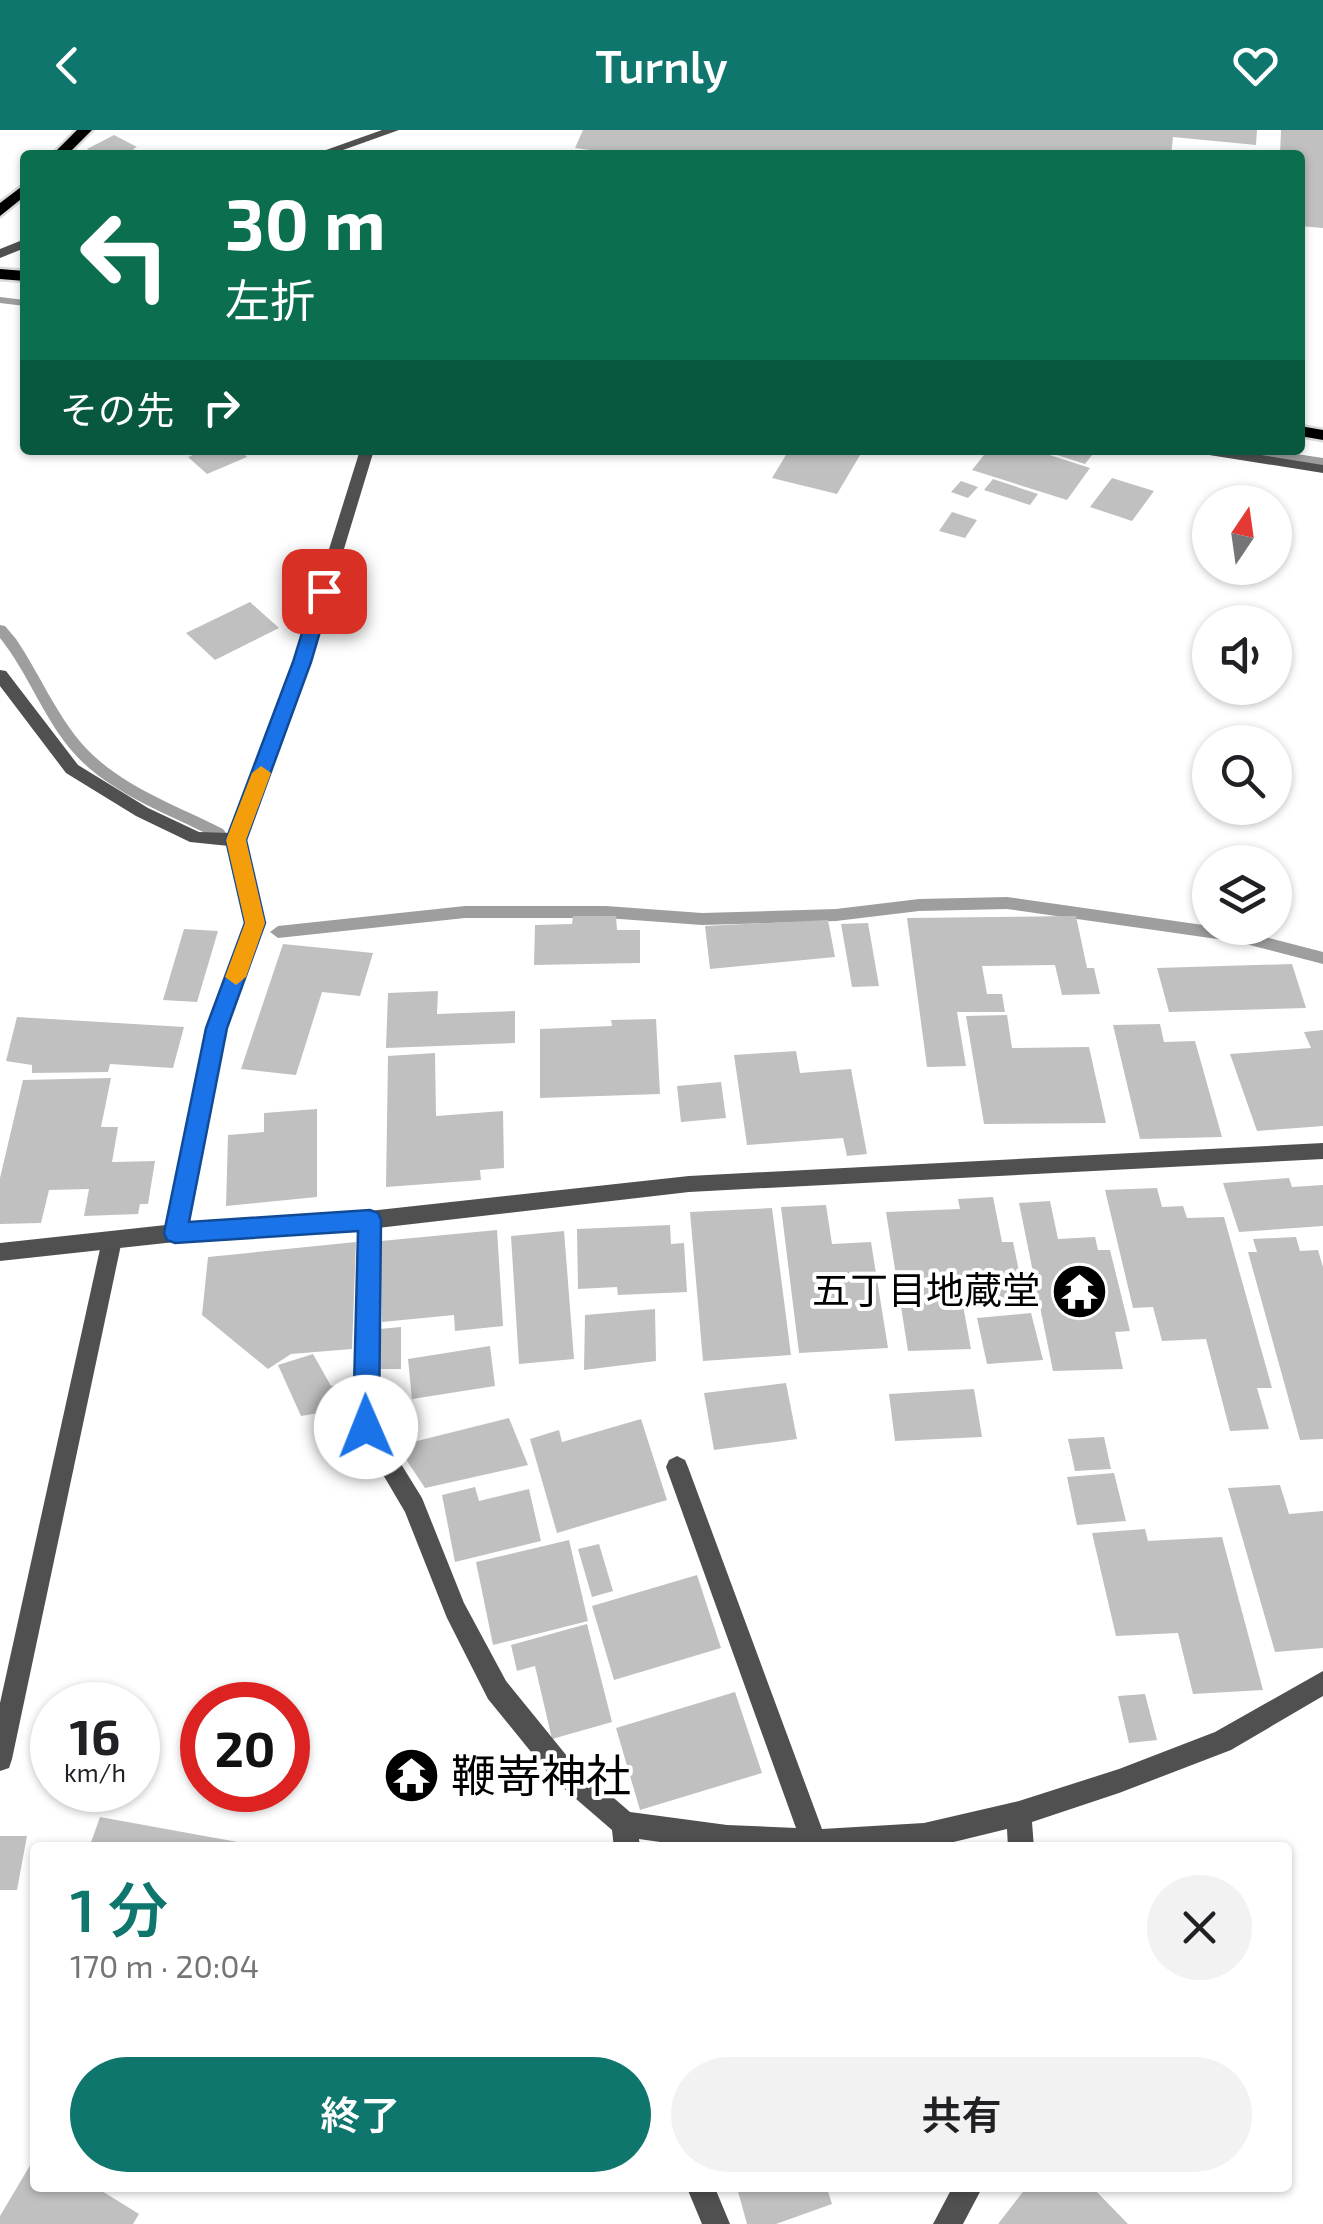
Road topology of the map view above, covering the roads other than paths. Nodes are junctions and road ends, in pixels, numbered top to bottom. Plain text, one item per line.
1 (85, 130) edge
2 (393, 130) edge
3 (64, 150) edge
4 (333, 150) edge
5 (20, 193) edge
6 (0, 212) edge
7 (365, 455) edge
8 (1235, 455) edge
9 (1323, 469) edge
10 (0, 676) edge
11 (236, 840) junction
12 (1323, 1151) edge
13 (370, 1220) junction
14 (175, 1233) junction
15 (112, 1240) junction
16 (0, 1252) edge
17 (677, 1467) dead end
18 (1323, 1684) edge
19 (0, 1759) edge
20 (1019, 1814) junction
21 (626, 1836) edge
22 (814, 1842) junction
23 (1021, 1842) edge
24 (703, 2192) edge
25 (966, 2192) edge
26 (716, 2224) edge
27 (947, 2224) edge

1 - 3 main road
2 - 4 street
5 - 6 main road
7 - 11 street
8 - 9 street
10 - 11 street
11 - 14 street
12 - 13 street
13 - 14 street
13 - 21 street
14 - 15 street
15 - 16 street
15 - 19 street
17 - 22 street
18 - 20 street
20 - 22 street
20 - 23 street
21 - 22 street
24 - 26 street
25 - 27 street

